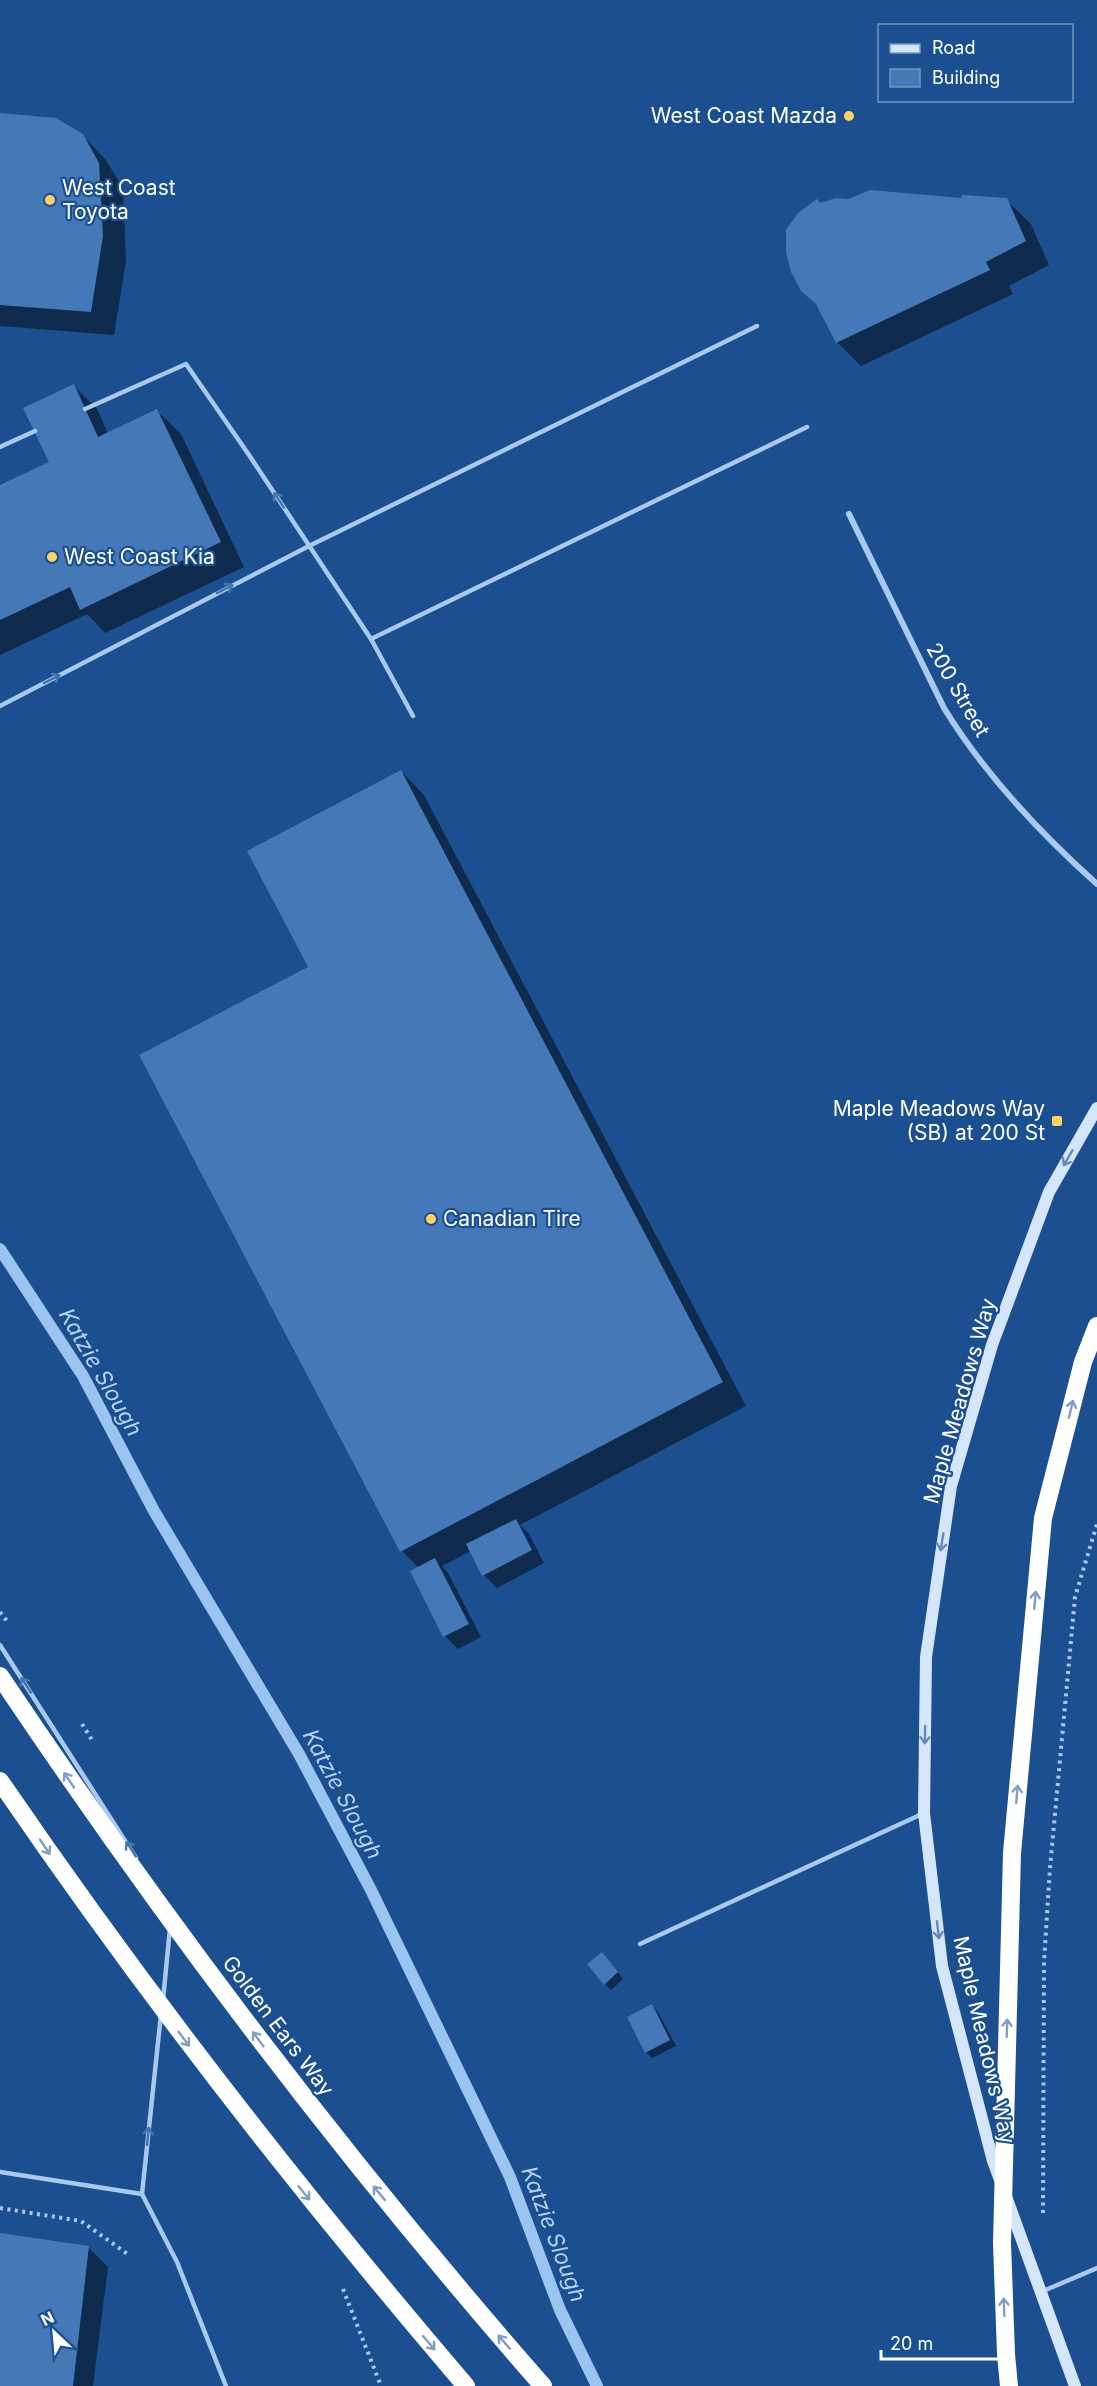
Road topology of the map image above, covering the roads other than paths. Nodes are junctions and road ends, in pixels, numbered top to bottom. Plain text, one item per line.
1 (757, 326) dead end
2 (85, 409) dead end
3 (807, 427) dead end
4 (35, 431) dead end
5 (0, 447) edge
6 (849, 514) dead end
7 (309, 546) junction
8 (371, 639) junction
9 (0, 706) edge
10 (413, 716) dead end
11 (1097, 884) edge
12 (1097, 1108) edge
13 (1097, 1326) edge
14 (0, 1645) edge
15 (0, 1676) edge
16 (0, 1781) edge
17 (924, 1813) junction
18 (140, 1863) dead end
19 (153, 1883) dead end
20 (640, 1944) dead end
21 (0, 2172) edge
22 (142, 2194) junction
23 (1097, 2268) edge
24 (1041, 2292) junction
25 (226, 2386) edge
26 (466, 2386) edge
27 (543, 2386) edge
28 (1009, 2386) edge
29 (1075, 2386) edge

1 - 7 lane
7 -> 2 lane
3 - 8 lane
4 - 5 lane
6 - 11 street, 200 Street
7 - 8 lane
9 -> 7 lane
8 - 10 lane
12 -> 17 main road, Maple Meadows Way
28 -> 13 highway
18 -> 14 lane
27 -> 15 highway, Golden Ears Way
16 -> 26 highway
17 - 20 lane
17 -> 24 main road, Maple Meadows Way
22 -> 19 lane
21 - 22 lane
22 - 25 lane
23 - 24 lane
24 - 29 main road, Maple Meadows Way

